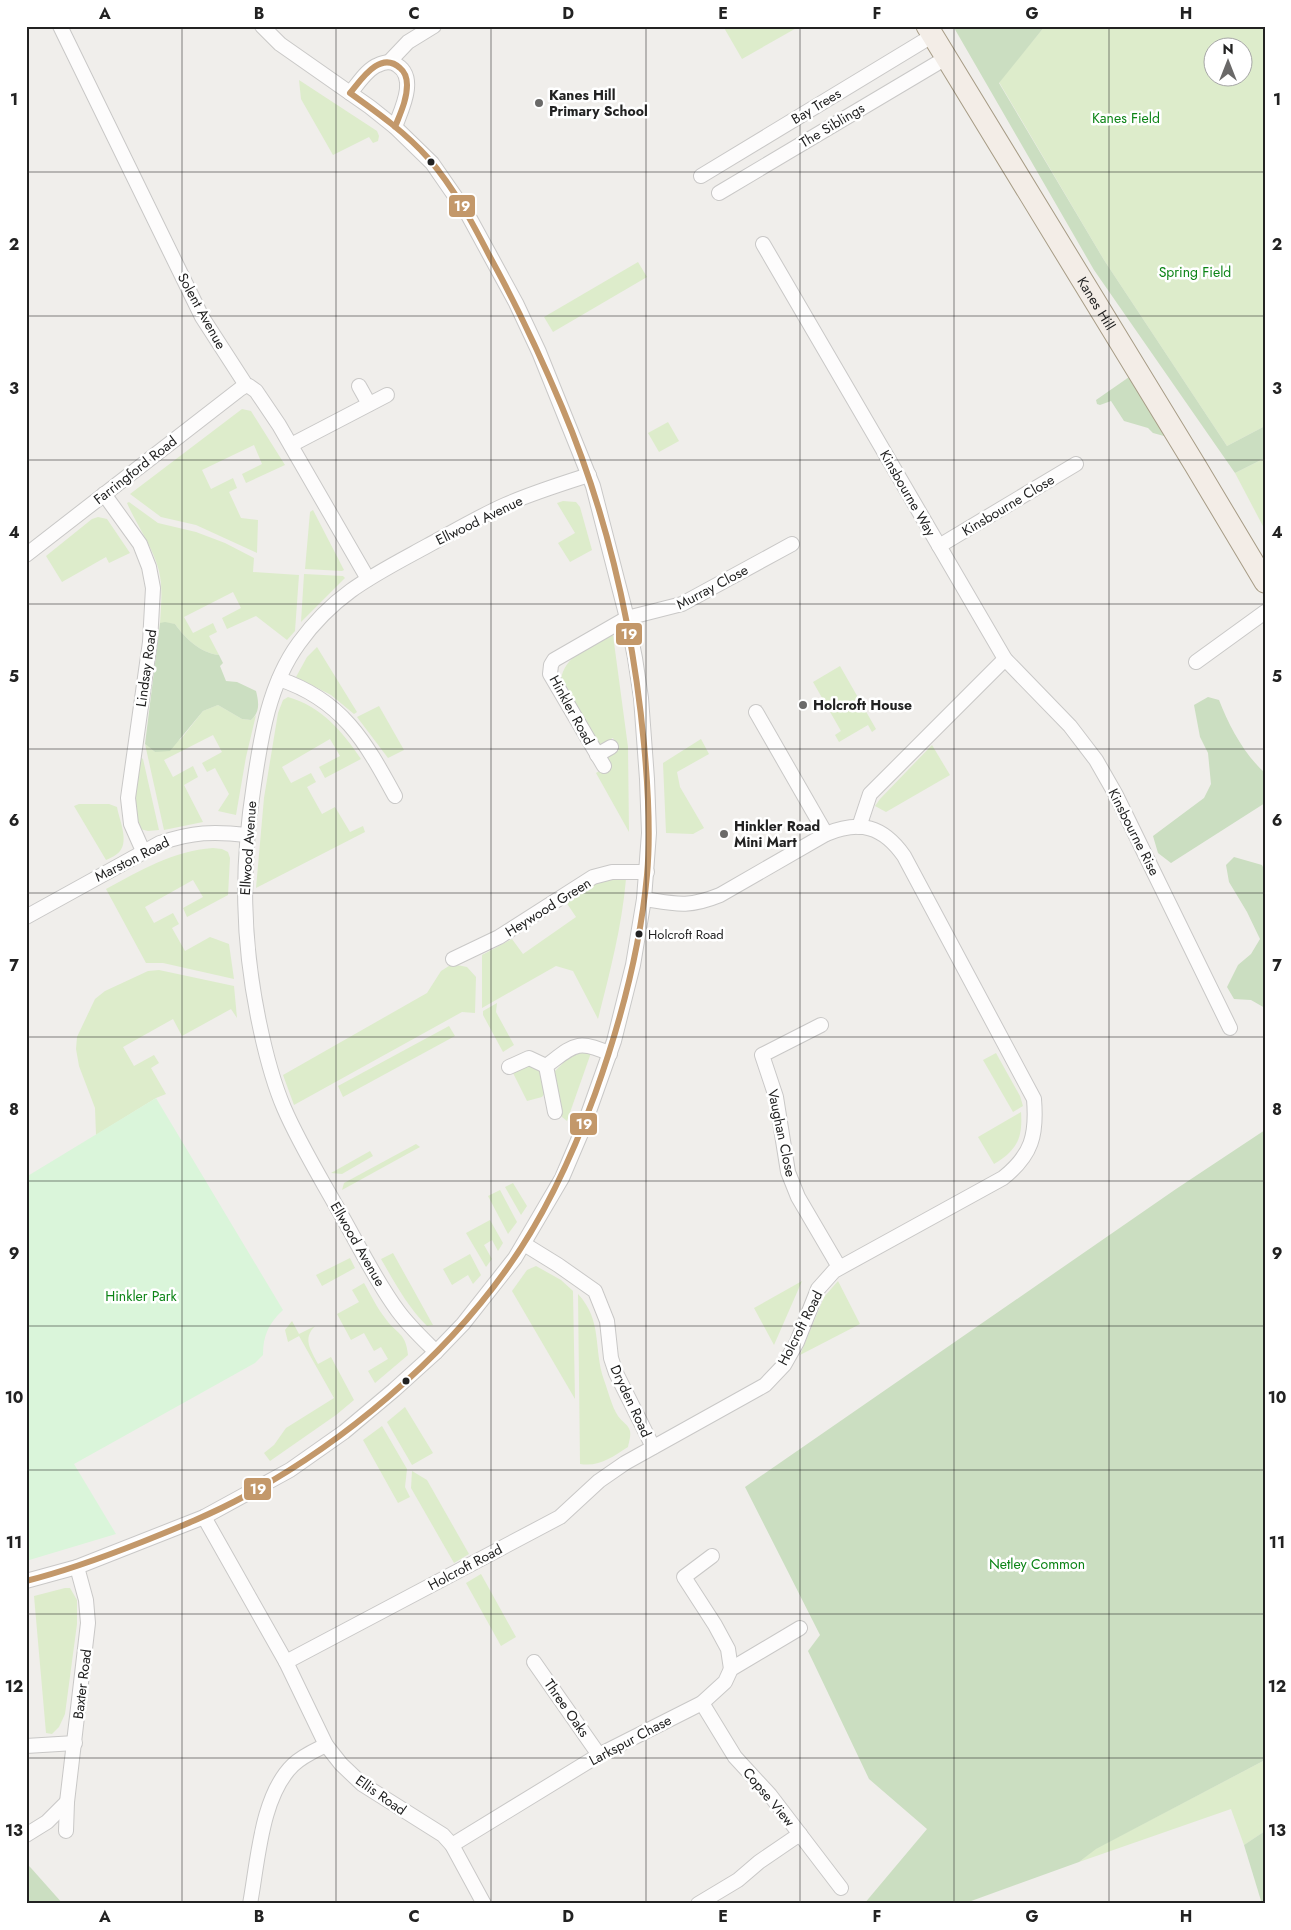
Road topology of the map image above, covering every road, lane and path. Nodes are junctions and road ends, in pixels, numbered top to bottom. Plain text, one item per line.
1 (60, 26) edge
2 (262, 26) edge
3 (434, 26) edge
4 (929, 31) edge
5 (946, 58) junction
6 (388, 62) junction
7 (350, 92) junction
8 (395, 127) junction
9 (701, 176) dead end
10 (719, 193) dead end
11 (763, 244) dead end
12 (245, 386) junction
13 (359, 386) dead end
14 (387, 395) dead end
15 (369, 404) junction
16 (291, 445) junction
17 (1076, 464) dead end
18 (589, 475) junction
19 (104, 494) junction
20 (792, 544) dead end
21 (939, 546) junction
22 (26, 555) edge
23 (368, 579) junction
24 (1265, 582) edge
25 (1265, 612) edge
26 (627, 618) junction
27 (1005, 659) junction
28 (1196, 662) dead end
29 (279, 679) junction
30 (756, 712) dead end
31 (611, 748) dead end
32 (395, 796) dead end
33 (859, 827) junction
34 (826, 834) junction
35 (247, 835) junction
36 (144, 851) junction
37 (647, 872) junction
38 (644, 899) junction
39 (26, 917) edge
40 (453, 959) dead end
41 (821, 1025) dead end
42 (1230, 1028) dead end
43 (610, 1054) junction
44 (512, 1063) dead end
45 (546, 1066) junction
46 (555, 1112) dead end
47 (524, 1244) junction
48 (839, 1267) junction
49 (436, 1352) junction
50 (653, 1447) junction
51 (204, 1517) junction
52 (712, 1556) dead end
53 (77, 1567) junction
54 (26, 1581) edge
55 (800, 1628) dead end
56 (286, 1662) junction
57 (534, 1662) dead end
58 (731, 1668) junction
59 (702, 1703) junction
60 (74, 1743) junction
61 (326, 1745) junction
62 (26, 1746) edge
63 (599, 1755) junction
64 (67, 1802) junction
65 (66, 1831) dead end
66 (800, 1834) junction
67 (26, 1835) edge
68 (452, 1845) junction
69 (840, 1888) dead end
70 (250, 1904) edge
71 (484, 1904) edge
72 (698, 1904) edge

1 - 12 street, Solent Avenue
2 - 7 street
3 - 6 street
4 - 5 main road, Kanes Hill
4 - 9 street, Bay Trees
5 - 10 street, The Siblings
5 - 24 main road, Kanes Hill
6 - 7 street
6 - 8 street
7 - 8 street
8 - 18 street
11 - 21 street, Kinsbourne Way
12 - 16 street, Solent Avenue
12 - 19 street, Farringford Road
13 - 15 street
14 - 15 street
15 - 16 street
16 - 23 street, Solent Avenue
17 - 21 street, Kinsbourne Close
18 - 23 street, Ellwood Avenue
18 - 26 street
19 - 22 street, Farringford Road
19 - 36 street, Lindsay Road
20 - 26 street, Murray Close
21 - 27 street, Kinsbourne Way
23 - 29 street, Ellwood Avenue
25 - 28 street
26 - 31 street, Hinkler Road
26 - 37 street
27 - 33 street
27 - 42 street, Kinsbourne Rise
29 - 32 street
29 - 35 street, Ellwood Avenue
30 - 34 street
33 - 34 street, Holcroft Road
33 - 48 street, Holcroft Road
34 - 38 street, Holcroft Road
35 - 36 street, Marston Road
35 - 49 street, Ellwood Avenue
36 - 39 street, Marston Road
37 - 38 street
37 - 40 street, Heywood Green
38 - 43 street
41 - 48 street, Vaughan Close
43 - 45 street
43 - 47 street
44 - 45 street
45 - 46 street
47 - 49 street
47 - 50 street, Dryden Road
48 - 50 street, Holcroft Road
49 - 51 street
50 - 56 street, Holcroft Road
51 - 53 street
51 - 56 street, Ellis Road
52 - 58 street
53 - 54 street
53 - 60 street, Baxter Road
55 - 58 street, Larkspur Chase
56 - 61 street, Ellis Road
57 - 63 street, Three Oaks
58 - 59 street, Larkspur Chase
59 - 63 street, Larkspur Chase
59 - 66 street, Copse View
60 - 62 street
60 - 64 street, Baxter Road
61 - 68 street, Ellis Road
61 - 70 street
63 - 68 street, Larkspur Chase
64 - 65 street, Baxter Road
64 - 67 street
66 - 69 street, Copse View
66 - 72 street
68 - 71 street, Ellis Road

